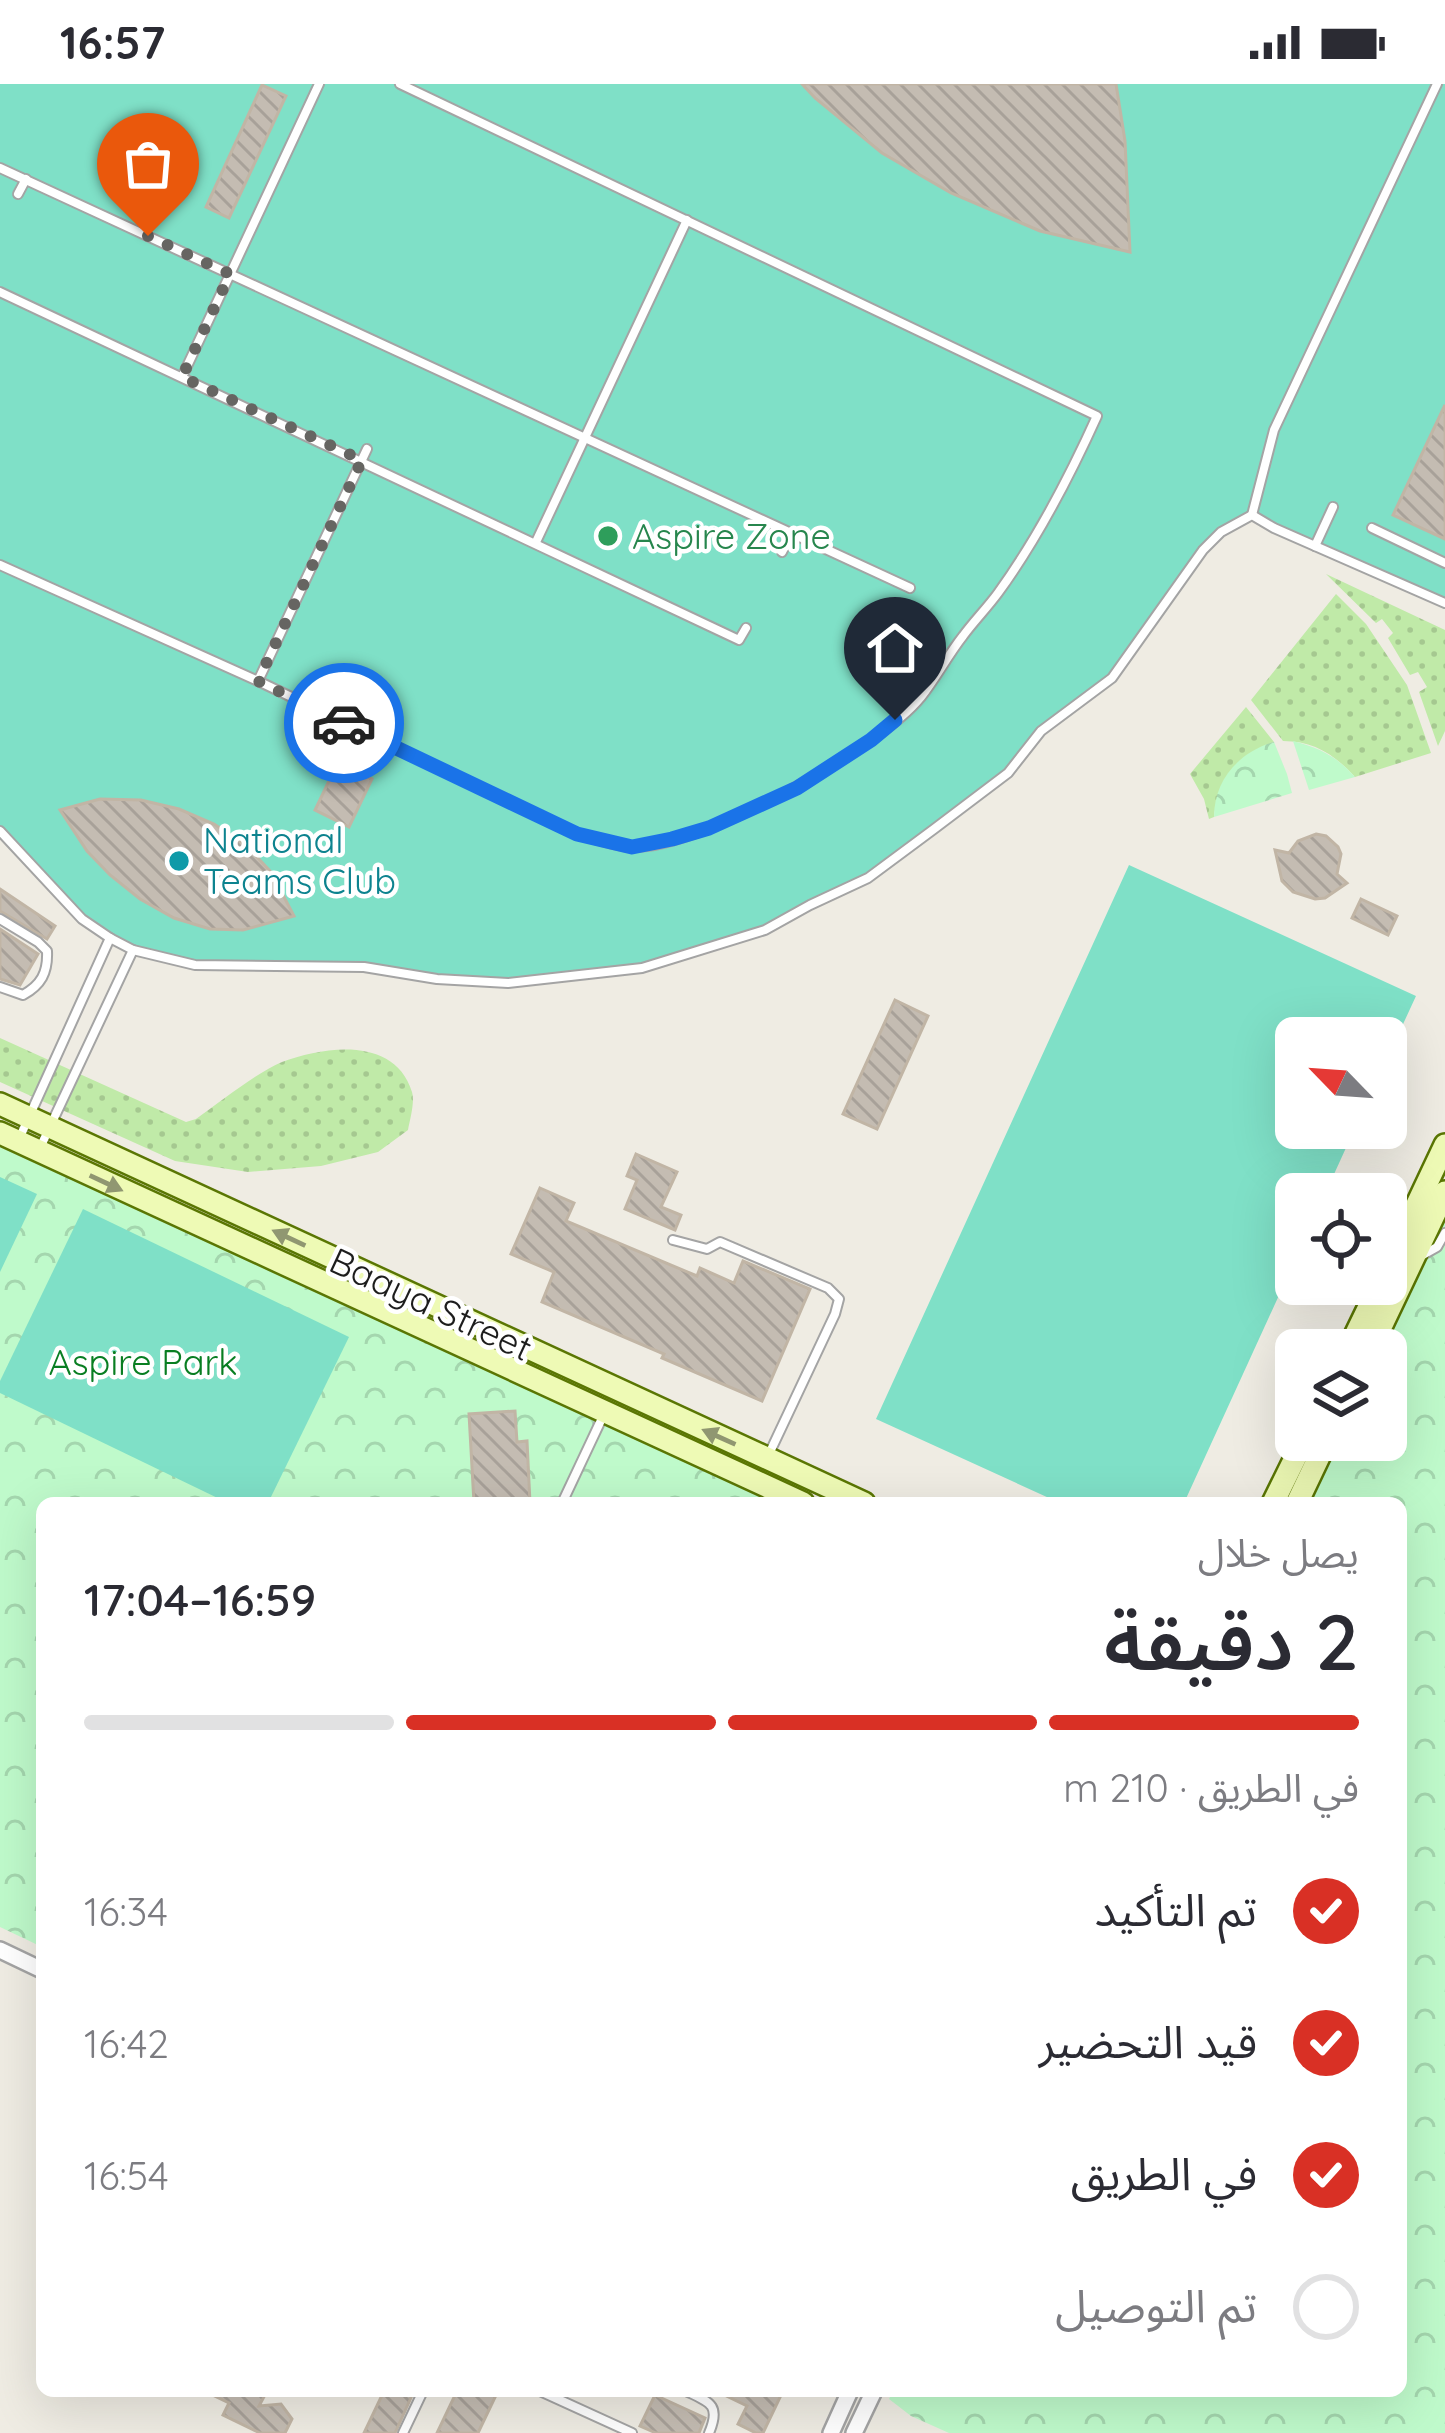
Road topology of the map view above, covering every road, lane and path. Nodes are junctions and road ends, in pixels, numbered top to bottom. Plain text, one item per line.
1 (319, 84) edge
2 (400, 84) edge
3 (1437, 84) edge
4 (0, 169) edge
5 (26, 179) junction
6 (18, 194) dead end
7 (687, 220) junction
8 (230, 274) junction
9 (0, 292) edge
10 (410, 356) junction
11 (403, 371) dead end
12 (182, 377) junction
13 (585, 438) junction
14 (367, 449) dead end
15 (362, 460) junction
16 (1333, 507) dead end
17 (1252, 515) junction
18 (1372, 528) dead end
19 (791, 533) junction
20 (536, 542) junction
21 (1315, 546) junction
22 (782, 552) dead end
23 (1445, 563) edge
24 (0, 565) edge
25 (910, 588) dead end
26 (1445, 603) edge
27 (746, 628) dead end
28 (258, 681) junction
29 (0, 831) edge
30 (0, 919) edge
31 (110, 938) junction
32 (133, 950) junction
33 (0, 987) edge
34 (0, 1104) edge
35 (39, 1121) junction
36 (18, 1142) edge
37 (1445, 1144) edge
38 (1445, 1192) edge
39 (1407, 1225) edge
40 (1445, 1233) edge
41 (674, 1240) dead end
42 (1414, 1258) junction
43 (1380, 1329) edge
44 (615, 1390) junction
45 (604, 1412) junction
46 (767, 1459) junction
47 (1294, 1461) edge
48 (1317, 1461) edge
49 (766, 1491) edge
50 (565, 1497) edge
51 (850, 1497) edge
52 (1276, 1497) edge
53 (1301, 1497) edge
54 (0, 1950) edge
55 (36, 1967) edge
56 (420, 2397) edge
57 (553, 2397) edge
58 (699, 2397) edge
59 (847, 2397) edge
60 (871, 2397) edge
61 (404, 2433) edge
62 (632, 2433) edge
63 (709, 2433) edge
64 (831, 2433) edge
65 (854, 2433) edge

1 - 8 lane
2 - 7 lane
3 - 17 lane
4 - 5 lane
5 - 6 lane
5 - 8 lane
7 - 13 lane
7 - 28 lane
8 - 10 lane
8 - 12 lane
9 - 12 lane
10 - 11 lane
10 - 13 lane
12 - 15 lane
13 - 19 lane
13 - 20 lane
14 - 15 lane
15 - 20 lane
15 - 28 lane
16 - 21 lane
17 - 21 lane
17 - 32 lane
18 - 23 lane
19 - 22 lane
19 - 25 lane
20 - 27 lane
21 - 26 lane
24 - 28 lane
29 - 31 lane
30 - 33 lane
31 - 32 lane
31 - 35 lane
32 - 35 lane
34 - 35 street, Baaya Street
35 - 36 lane
35 - 36 lane
44 -> 35 street, Baaya Street
36 -> 45 street, Baaya Street
37 - 39 street
38 - 42 street
40 - 42 lane
41 - 46 lane
42 - 43 street
44 - 45 street
46 -> 44 street, Baaya Street
45 - 49 street, Baaya Street
45 - 50 lane
46 - 49 street
46 - 51 street, Baaya Street
47 - 52 street
48 - 53 street
54 - 55 street
56 - 61 lane
57 - 62 lane
58 - 63 lane
59 - 64 street
60 - 65 street

